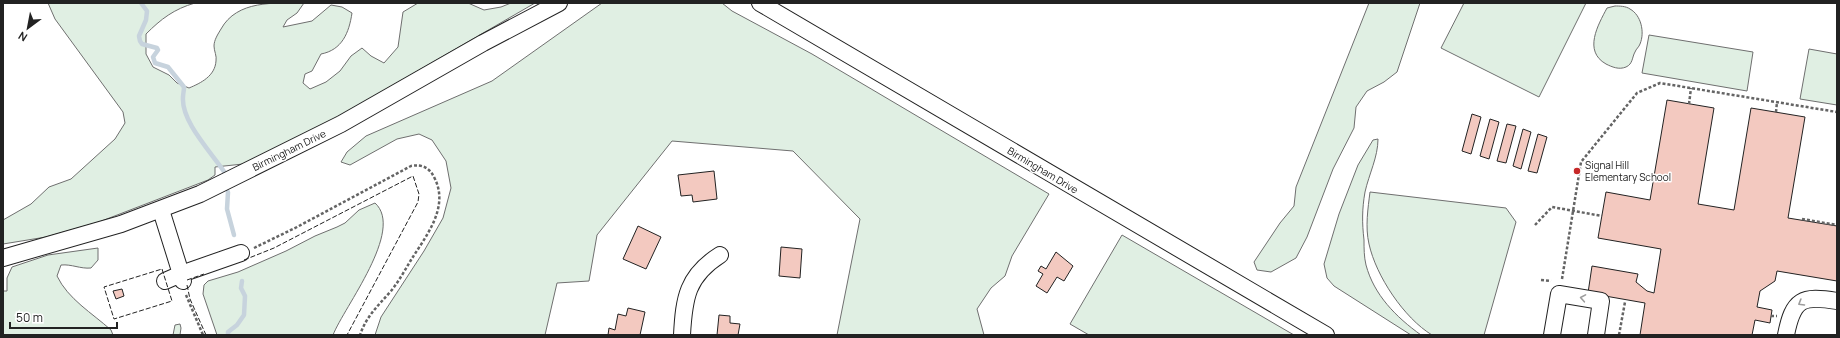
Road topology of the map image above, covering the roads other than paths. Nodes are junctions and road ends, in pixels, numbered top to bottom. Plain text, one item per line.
1 (559, 3) edge
2 (760, 3) edge
3 (161, 210) junction
4 (241, 253) road end
5 (720, 255) dead end
6 (3, 258) edge
7 (182, 278) junction
8 (165, 281) dead end
9 (1837, 301) edge
10 (682, 335) edge
11 (1326, 335) edge
12 (1552, 335) edge
13 (1596, 335) edge
14 (1786, 335) edge

1 - 3 street, Birmingham Drive
2 - 11 street, Birmingham Drive
3 - 6 street, Birmingham Drive
3 - 7 street
4 - 7 street
5 - 10 street
7 - 8 street
9 -> 14 street
13 -> 12 street

